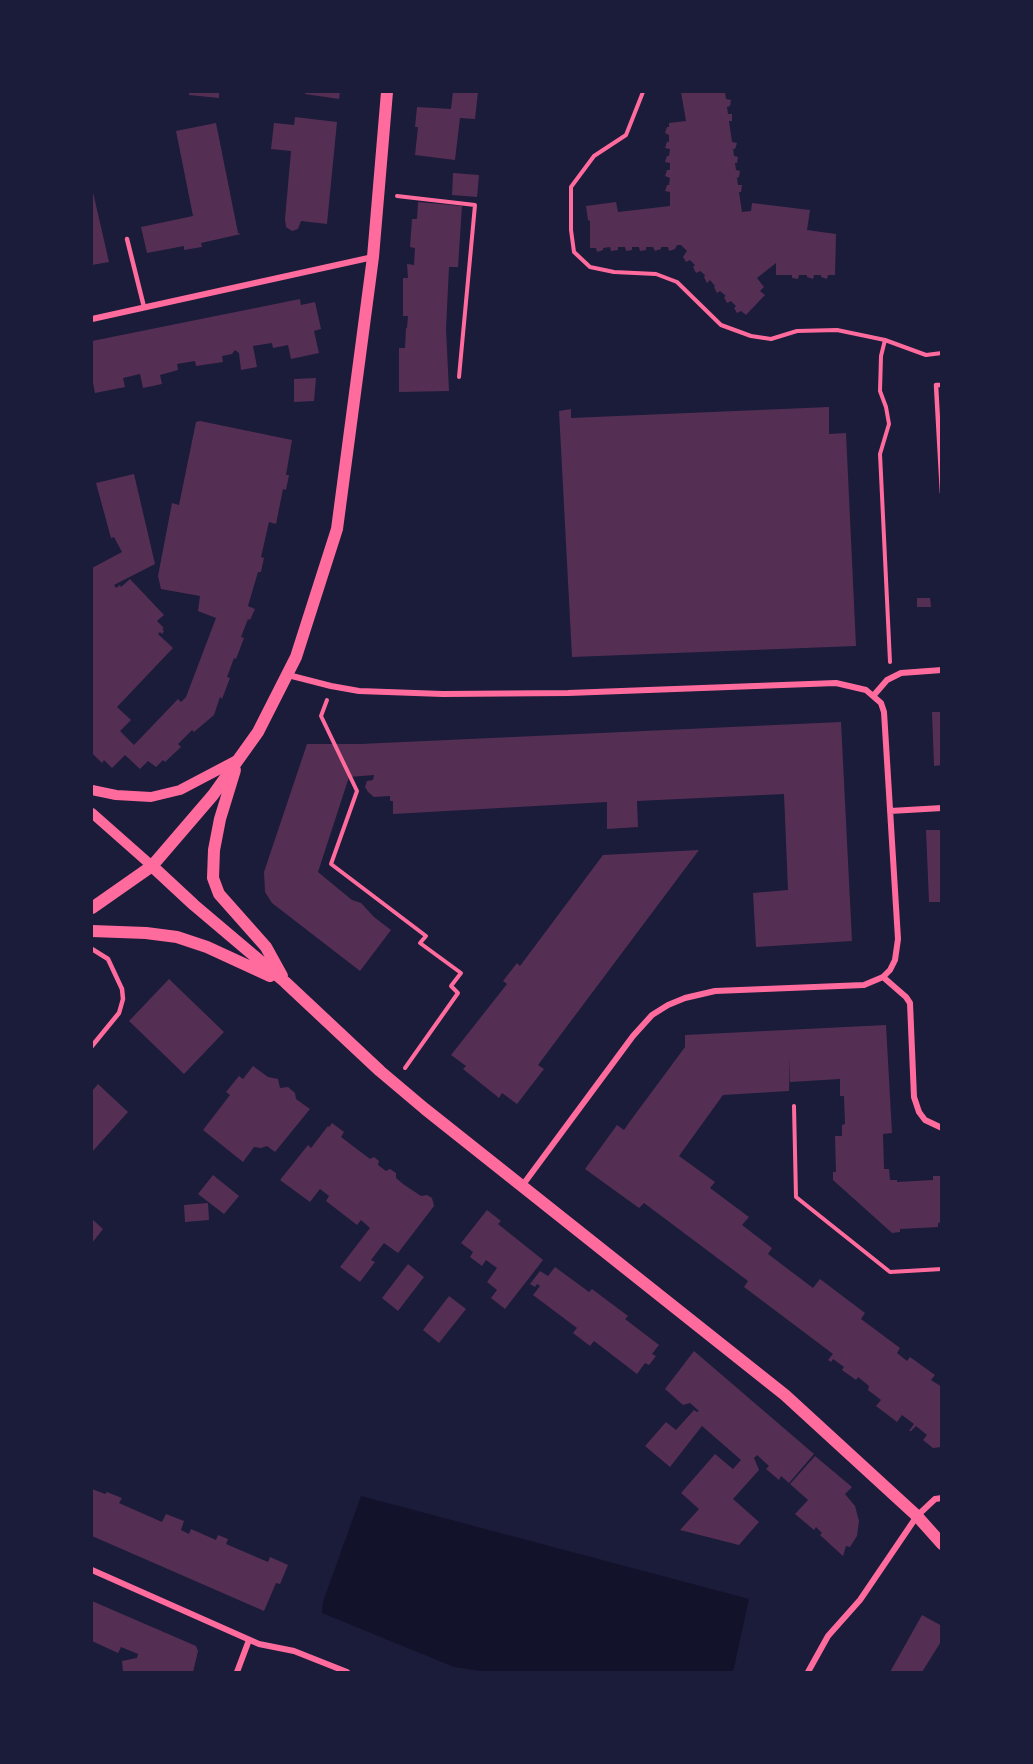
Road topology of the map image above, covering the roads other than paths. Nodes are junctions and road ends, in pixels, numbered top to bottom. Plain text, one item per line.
1 (387, 92) edge
2 (127, 239) dead end
3 (373, 257) junction
4 (144, 307) junction
5 (92, 319) edge
6 (942, 385) edge
7 (942, 493) edge
8 (942, 670) edge
9 (288, 675) junction
10 (874, 695) junction
11 (237, 760) junction
12 (92, 790) edge
13 (942, 808) edge
14 (890, 811) junction
15 (92, 813) edge
16 (152, 866) junction
17 (92, 908) edge
18 (92, 931) edge
19 (92, 949) edge
20 (883, 977) junction
21 (285, 982) junction
22 (92, 1046) edge
23 (942, 1128) edge
24 (522, 1186) junction
25 (942, 1498) edge
26 (917, 1516) junction
27 (942, 1544) edge
28 (92, 1570) edge
29 (249, 1640) junction
30 (237, 1672) edge
31 (347, 1672) edge
32 (808, 1672) edge

1 - 3 main road
2 - 4 lane
3 - 4 street
3 - 9 main road
4 - 5 street
6 - 7 lane
8 - 10 street
9 - 10 street
9 - 11 main road
10 - 14 street
11 - 12 street
11 - 16 main road
11 - 21 main road
13 - 14 street
14 - 20 street
15 - 16 street
16 - 17 main road
16 - 21 main road
18 - 21 main road
19 - 22 lane
20 - 23 street
20 - 24 street
21 - 24 main road
24 - 26 main road
25 - 26 street
26 - 27 main road
26 - 32 street
28 - 29 street
29 - 30 street
29 - 31 street

